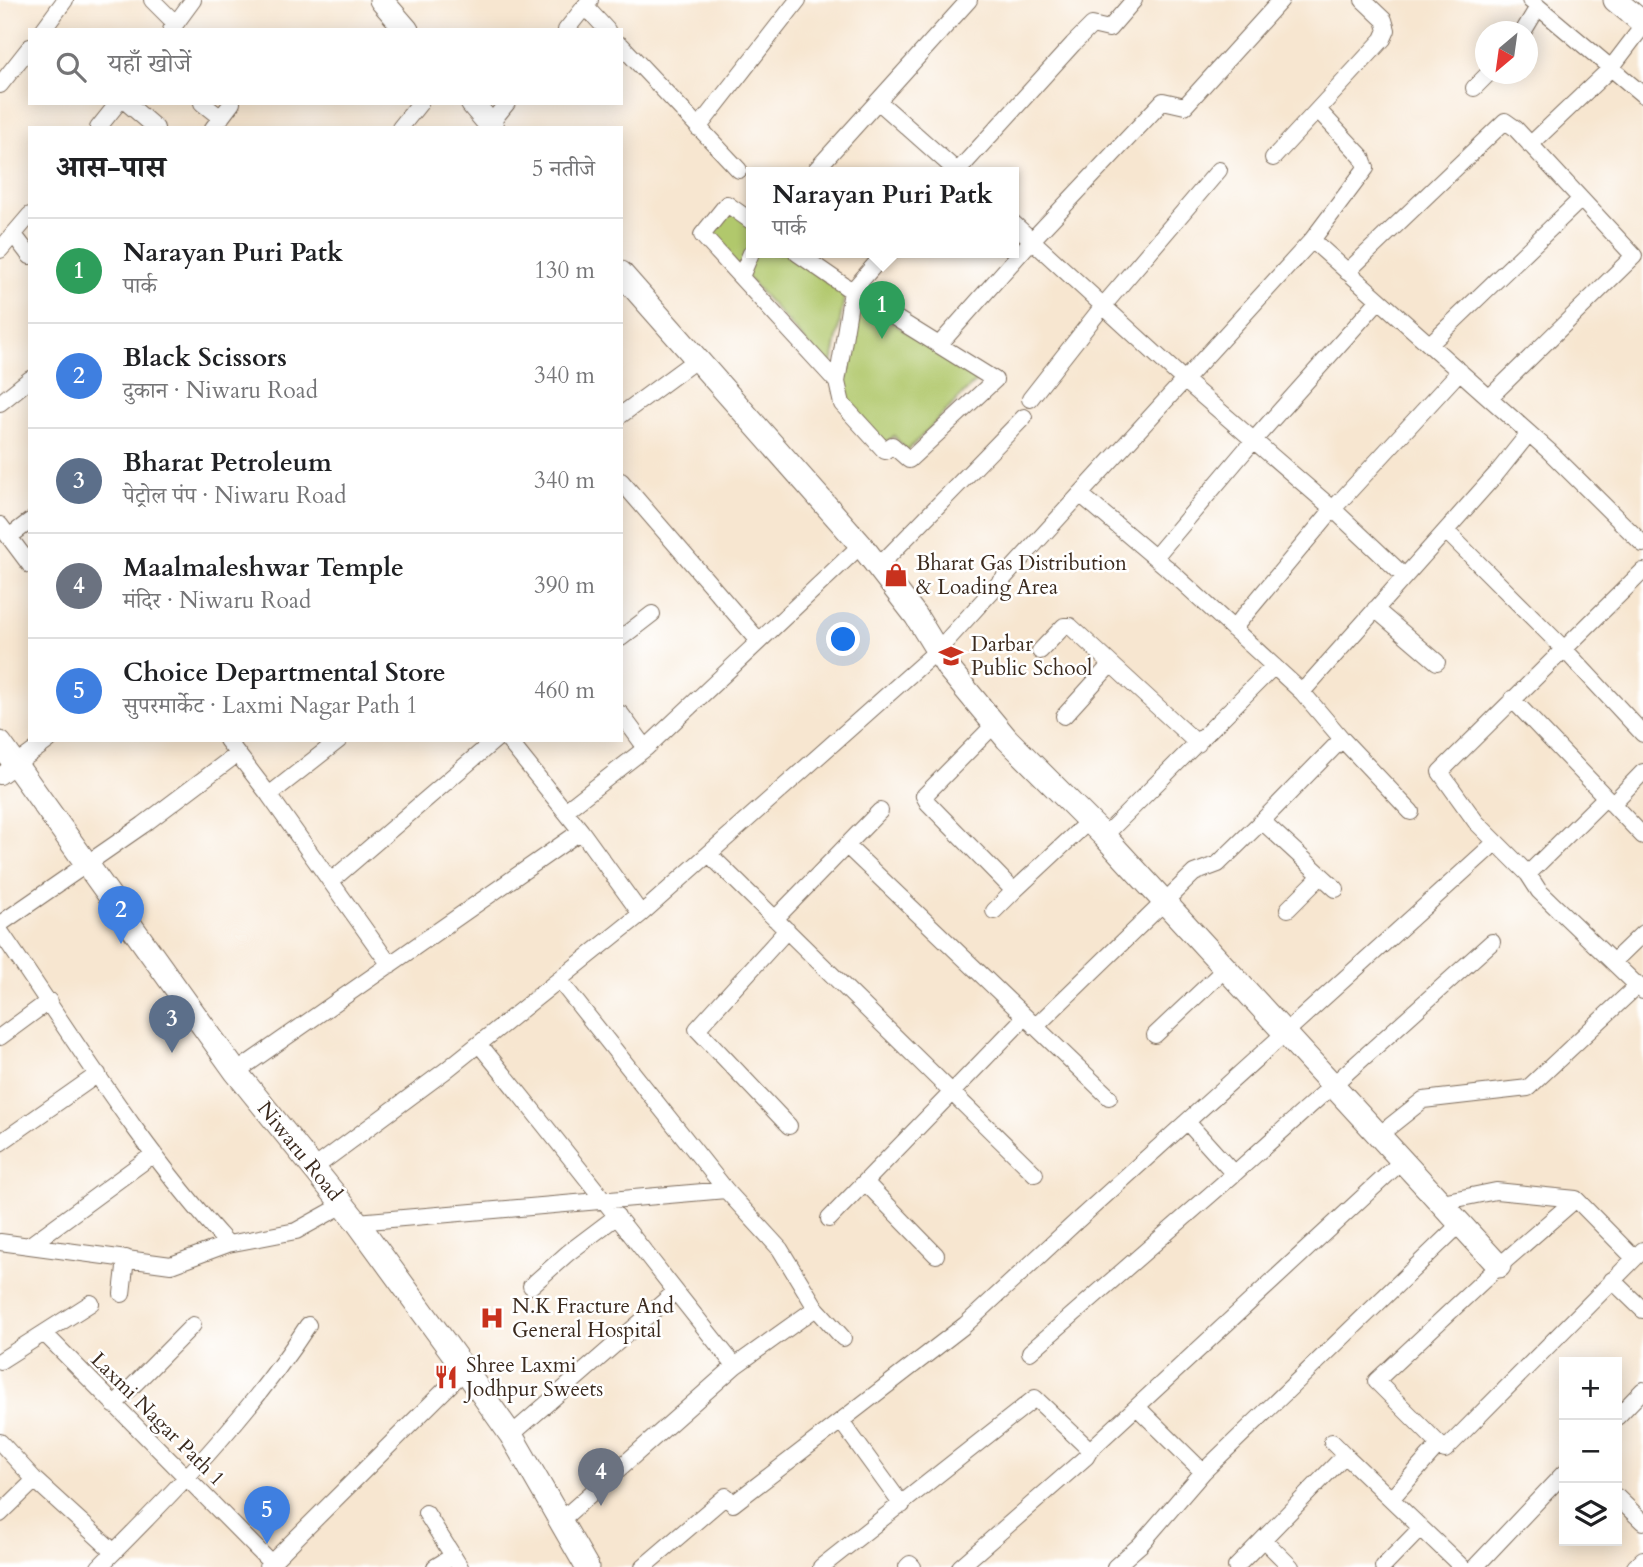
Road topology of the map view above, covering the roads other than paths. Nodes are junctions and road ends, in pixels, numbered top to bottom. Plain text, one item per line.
1 (65, 0) edge
2 (152, 0) edge
3 (193, 0) edge
4 (381, 0) edge
5 (798, 0) edge
6 (969, 0) edge
7 (1134, 0) edge
8 (1281, 0) edge
9 (1363, 0) edge
10 (1615, 0) edge
11 (588, 3) edge
12 (1534, 4) edge
13 (1527, 21) edge
14 (1643, 24) edge
15 (173, 27) edge
16 (44, 28) edge
17 (405, 28) edge
18 (568, 28) edge
19 (606, 28) edge
20 (623, 47) edge
21 (28, 50) edge
22 (1611, 68) junction
23 (1478, 84) edge
24 (0, 85) edge
25 (1474, 88) dead end
26 (1643, 95) edge
27 (878, 101) junction
28 (116, 105) edge
29 (129, 105) edge
30 (204, 105) edge
31 (230, 105) edge
32 (418, 105) edge
33 (474, 105) edge
34 (506, 105) edge
35 (1319, 111) junction
36 (217, 123) edge
37 (101, 126) edge
38 (154, 126) edge
39 (402, 126) edge
40 (492, 126) edge
41 (698, 128) junction
42 (1530, 145) junction
43 (1273, 158) dead end
44 (818, 167) edge
45 (952, 167) edge
46 (962, 167) edge
47 (739, 170) dead end
48 (1219, 170) dead end
49 (1581, 199) junction
50 (746, 217) edge
51 (28, 218) edge
52 (1019, 228) edge
53 (14, 235) junction
54 (1032, 240) junction
55 (1312, 240) junction
56 (0, 250) edge
57 (28, 253) edge
58 (1019, 255) edge
59 (749, 258) edge
60 (804, 258) edge
61 (881, 258) edge
62 (1016, 258) edge
63 (1347, 271) junction
64 (623, 275) edge
65 (741, 277) junction
66 (852, 291) junction
67 (1379, 300) junction
68 (1103, 306) junction
69 (1430, 344) junction
70 (939, 345) junction
71 (697, 359) junction
72 (1460, 371) junction
73 (1184, 380) junction
74 (28, 381) edge
75 (837, 382) junction
76 (1490, 397) junction
77 (1030, 398) dead end
78 (0, 403) edge
79 (623, 414) edge
80 (1024, 417) dead end
81 (1529, 433) junction
82 (1253, 441) junction
83 (623, 483) edge
84 (1080, 494) junction
85 (1333, 509) junction
86 (28, 522) edge
87 (4, 531) edge
88 (1446, 531) junction
89 (1643, 544) edge
90 (861, 545) junction
91 (1155, 557) junction
92 (28, 562) edge
93 (878, 567) junction
94 (1642, 575) edge
95 (1404, 576) junction
96 (1375, 609) junction
97 (652, 614) dead end
98 (1233, 629) junction
99 (623, 636) edge
100 (759, 641) junction
101 (1564, 649) junction
102 (938, 650) junction
103 (1040, 651) dead end
104 (1437, 662) dead end
105 (1111, 664) junction
106 (1274, 666) junction
107 (1302, 692) junction
108 (1512, 699) junction
109 (1064, 716) dead end
110 (623, 717) edge
111 (995, 724) junction
112 (1643, 734) edge
113 (1342, 739) junction
114 (46, 742) edge
115 (228, 742) edge
116 (336, 742) edge
117 (493, 742) edge
118 (510, 742) edge
119 (0, 743) edge
120 (1198, 744) junction
121 (646, 748) junction
122 (237, 754) junction
123 (8, 771) edge
124 (1643, 772) edge
125 (269, 795) junction
126 (1609, 800) junction
127 (565, 811) junction
128 (880, 811) dead end
129 (1411, 811) dead end
130 (1262, 821) junction
131 (1097, 828) junction
132 (581, 831) junction
133 (1643, 836) edge
134 (1496, 842) junction
135 (847, 846) junction
136 (710, 855) junction
137 (86, 863) junction
138 (1528, 874) junction
139 (1321, 876) junction
140 (331, 881) junction
141 (1336, 889) dead end
142 (1014, 891) junction
143 (1164, 901) junction
144 (1288, 909) dead end
145 (994, 911) dead end
146 (641, 914) junction
147 (0, 924) edge
148 (781, 925) junction
149 (0, 931) edge
150 (1643, 933) edge
151 (1492, 942) dead end
152 (1614, 961) junction
153 (390, 965) junction
154 (1226, 968) junction
155 (559, 980) junction
156 (1640, 988) edge
157 (49, 1001) junction
158 (1030, 1022) junction
159 (1286, 1033) junction
160 (1155, 1035) dead end
161 (0, 1037) edge
162 (479, 1044) junction
163 (236, 1072) junction
164 (99, 1074) junction
165 (1332, 1084) junction
166 (952, 1093) junction
167 (1109, 1097) dead end
168 (1188, 1123) junction
169 (789, 1126) dead end
170 (1379, 1135) junction
171 (0, 1143) edge
172 (154, 1154) junction
173 (1403, 1160) junction
174 (314, 1168) junction
175 (1035, 1174) dead end
176 (1234, 1174) junction
177 (865, 1182) junction
178 (726, 1190) junction
179 (1576, 1199) junction
180 (604, 1200) junction
181 (1442, 1202) junction
182 (350, 1214) junction
183 (617, 1216) junction
184 (829, 1219) dead end
185 (1461, 1223) junction
186 (0, 1242) edge
187 (228, 1244) junction
188 (30, 1245) junction
189 (1639, 1254) edge
190 (936, 1255) dead end
191 (126, 1258) junction
192 (1499, 1266) junction
193 (1612, 1280) junction
194 (531, 1286) dead end
195 (675, 1292) junction
196 (122, 1294) dead end
197 (91, 1303) dead end
198 (816, 1308) junction
199 (1643, 1310) edge
200 (193, 1325) dead end
201 (308, 1325) dead end
202 (45, 1334) junction
203 (843, 1338) dead end
204 (1030, 1352) dead end
205 (0, 1361) edge
206 (735, 1366) junction
207 (465, 1370) junction
208 (1643, 1390) edge
209 (114, 1405) junction
210 (1137, 1407) junction
211 (1622, 1413) edge
212 (841, 1421) junction
213 (511, 1435) junction
214 (0, 1442) edge
215 (1332, 1442) dead end
216 (1439, 1445) junction
217 (1090, 1450) junction
218 (1345, 1455) junction
219 (1203, 1472) junction
220 (187, 1478) junction
221 (1559, 1478) edge
222 (35, 1480) junction
223 (1391, 1499) junction
224 (1622, 1502) edge
225 (902, 1505) junction
226 (426, 1513) dead end
227 (0, 1514) edge
228 (560, 1521) junction
229 (1643, 1522) edge
230 (1422, 1528) junction
231 (1264, 1540) junction
232 (114, 1552) junction
233 (1643, 1559) edge
234 (456, 1562) edge
235 (269, 1565) edge
236 (99, 1567) edge
237 (435, 1567) edge
238 (587, 1567) edge
239 (643, 1567) edge
240 (821, 1567) edge
241 (906, 1567) edge
242 (913, 1567) edge
243 (960, 1567) edge
244 (1115, 1567) edge
245 (1236, 1567) edge
246 (1291, 1567) edge
247 (1383, 1567) edge
248 (1462, 1567) edge
249 (1475, 1567) edge
250 (1635, 1567) edge

1 - 16 street
2 - 15 street
3 - 15 street
4 - 17 street
5 - 41 street
6 - 27 street
7 - 46 street
8 - 54 street
9 - 35 street
10 - 14 street
11 - 18 street
11 - 19 street
12 - 13 street
12 - 22 street
14 - 22 street
20 - 41 street
21 - 24 street
22 - 26 street
22 - 42 street
23 - 25 street
27 - 44 street
27 - 45 street
28 - 37 street
29 - 38 street
30 - 36 street
31 - 36 street
32 - 39 street
33 - 40 street
34 - 40 street
35 - 43 street
35 - 55 street
41 - 47 street
42 - 49 street
42 - 63 street
48 - 68 street
49 - 69 street
49 - 76 street
50 - 65 street
51 - 53 street
52 - 54 street
53 - 56 street
53 - 57 street
54 - 58 street
54 - 68 street
55 - 63 street
55 - 73 street
59 - 65 street
60 - 66 street
61 - 66 street
62 - 70 street
63 - 67 street
64 - 71 street
65 - 75 street
66 - 70 street
66 - 75 street
67 - 69 street
67 - 82 street
68 - 73 street
68 - 77 street
69 - 72 street
70 - 75 street
71 - 79 street
71 - 90 street
72 - 76 street
72 - 85 street
73 - 82 street
73 - 84 street
74 - 78 street
76 - 81 street
80 - 93 street
81 - 88 street
81 - 89 street
82 - 85 street
82 - 91 street
83 - 100 street
84 - 91 street
84 - 102 street
85 - 95 street
85 - 98 street
86 - 87 street
87 - 92 street
88 - 95 street
88 - 101 street
90 - 93 street
90 - 100 street
91 - 98 street
93 - 102 street
94 - 101 street
95 - 96 street
96 - 104 street
96 - 107 street
97 - 99 street
98 - 106 street
100 - 121 street
101 - 108 street
101 - 112 street
102 - 111 street
102 - 136 street
103 - 105 street
105 - 109 street
105 - 120 street
106 - 107 street
106 - 120 street
107 - 113 street
108 - 126 street
108 - 134 street
110 - 121 street
111 - 131 street
111 - 142 street
113 - 129 street
113 - 130 street
114 - 123 street
115 - 122 street
116 - 125 street
117 - 140 street
118 - 127 street
119 - 123 street, Niwaru Road
120 - 131 street
121 - 127 street
122 - 125 street
122 - 137 street
123 - 137 street, Niwaru Road
124 - 126 street
125 - 140 street
126 - 133 street
126 - 138 street
127 - 132 street
128 - 135 street
130 - 139 street
130 - 143 street
131 - 142 street
131 - 143 street
132 - 146 street
132 - 153 street
134 - 138 street
134 - 159 street
135 - 148 street
135 - 158 street
136 - 146 street
136 - 148 street
137 - 147 street
137 - 163 street, Niwaru Road
138 - 152 street
139 - 141 street
139 - 144 street
140 - 153 street
142 - 145 street
143 - 154 street
143 - 158 street
146 - 155 street
148 - 166 street
148 - 169 street
149 - 157 street
150 - 152 street
151 - 165 street
152 - 156 street
153 - 163 street
154 - 159 street
154 - 160 street
155 - 162 street
155 - 178 street
156 - 170 street
157 - 161 street
157 - 164 street
158 - 166 street
158 - 167 street
159 - 165 street
159 - 168 street
162 - 174 street
162 - 180 street
163 - 174 street, Niwaru Road
164 - 171 street
164 - 172 street
165 - 170 street
165 - 176 street
166 - 175 street
166 - 177 street
168 - 176 street
168 - 212 street
170 - 173 street
172 - 187 street
172 - 188 street
173 - 181 street
173 - 210 street
174 - 182 street, Niwaru Road
176 - 204 street
177 - 184 street
177 - 190 street
178 - 180 street
178 - 198 street
179 - 181 street
179 - 189 street
179 - 192 street
180 - 182 street
180 - 183 street
181 - 185 street
182 - 187 street
182 - 207 street, Niwaru Road
183 - 194 street
183 - 195 street
185 - 192 street
185 - 219 street
186 - 188 street
187 - 191 street
188 - 191 street
189 - 193 street
191 - 196 street
192 - 216 street
193 - 199 street
193 - 216 street
195 - 206 street
195 - 213 street
197 - 202 street
198 - 203 street
198 - 206 street
200 - 209 street
201 - 220 street
202 - 205 street
202 - 209 street, Laxmi Nagar Path 1
206 - 228 street
207 - 213 street, Niwaru Road
207 - 235 street
208 - 211 street
209 - 220 street, Laxmi Nagar Path 1
210 - 217 street
210 - 219 street
212 - 225 street
212 - 239 street
213 - 228 street, Niwaru Road
214 - 222 street
215 - 218 street
216 - 223 street
217 - 225 street
217 - 243 street
218 - 223 street
218 - 231 street
219 - 244 street
220 - 232 street
220 - 235 street, Laxmi Nagar Path 1
221 - 249 street
222 - 227 street
222 - 232 street
223 - 230 street
224 - 229 street
225 - 240 street
226 - 234 street
228 - 238 street, Niwaru Road
230 - 247 street
230 - 248 street
231 - 245 street
231 - 246 street
232 - 236 street
233 - 250 street
234 - 237 street
241 - 242 street

